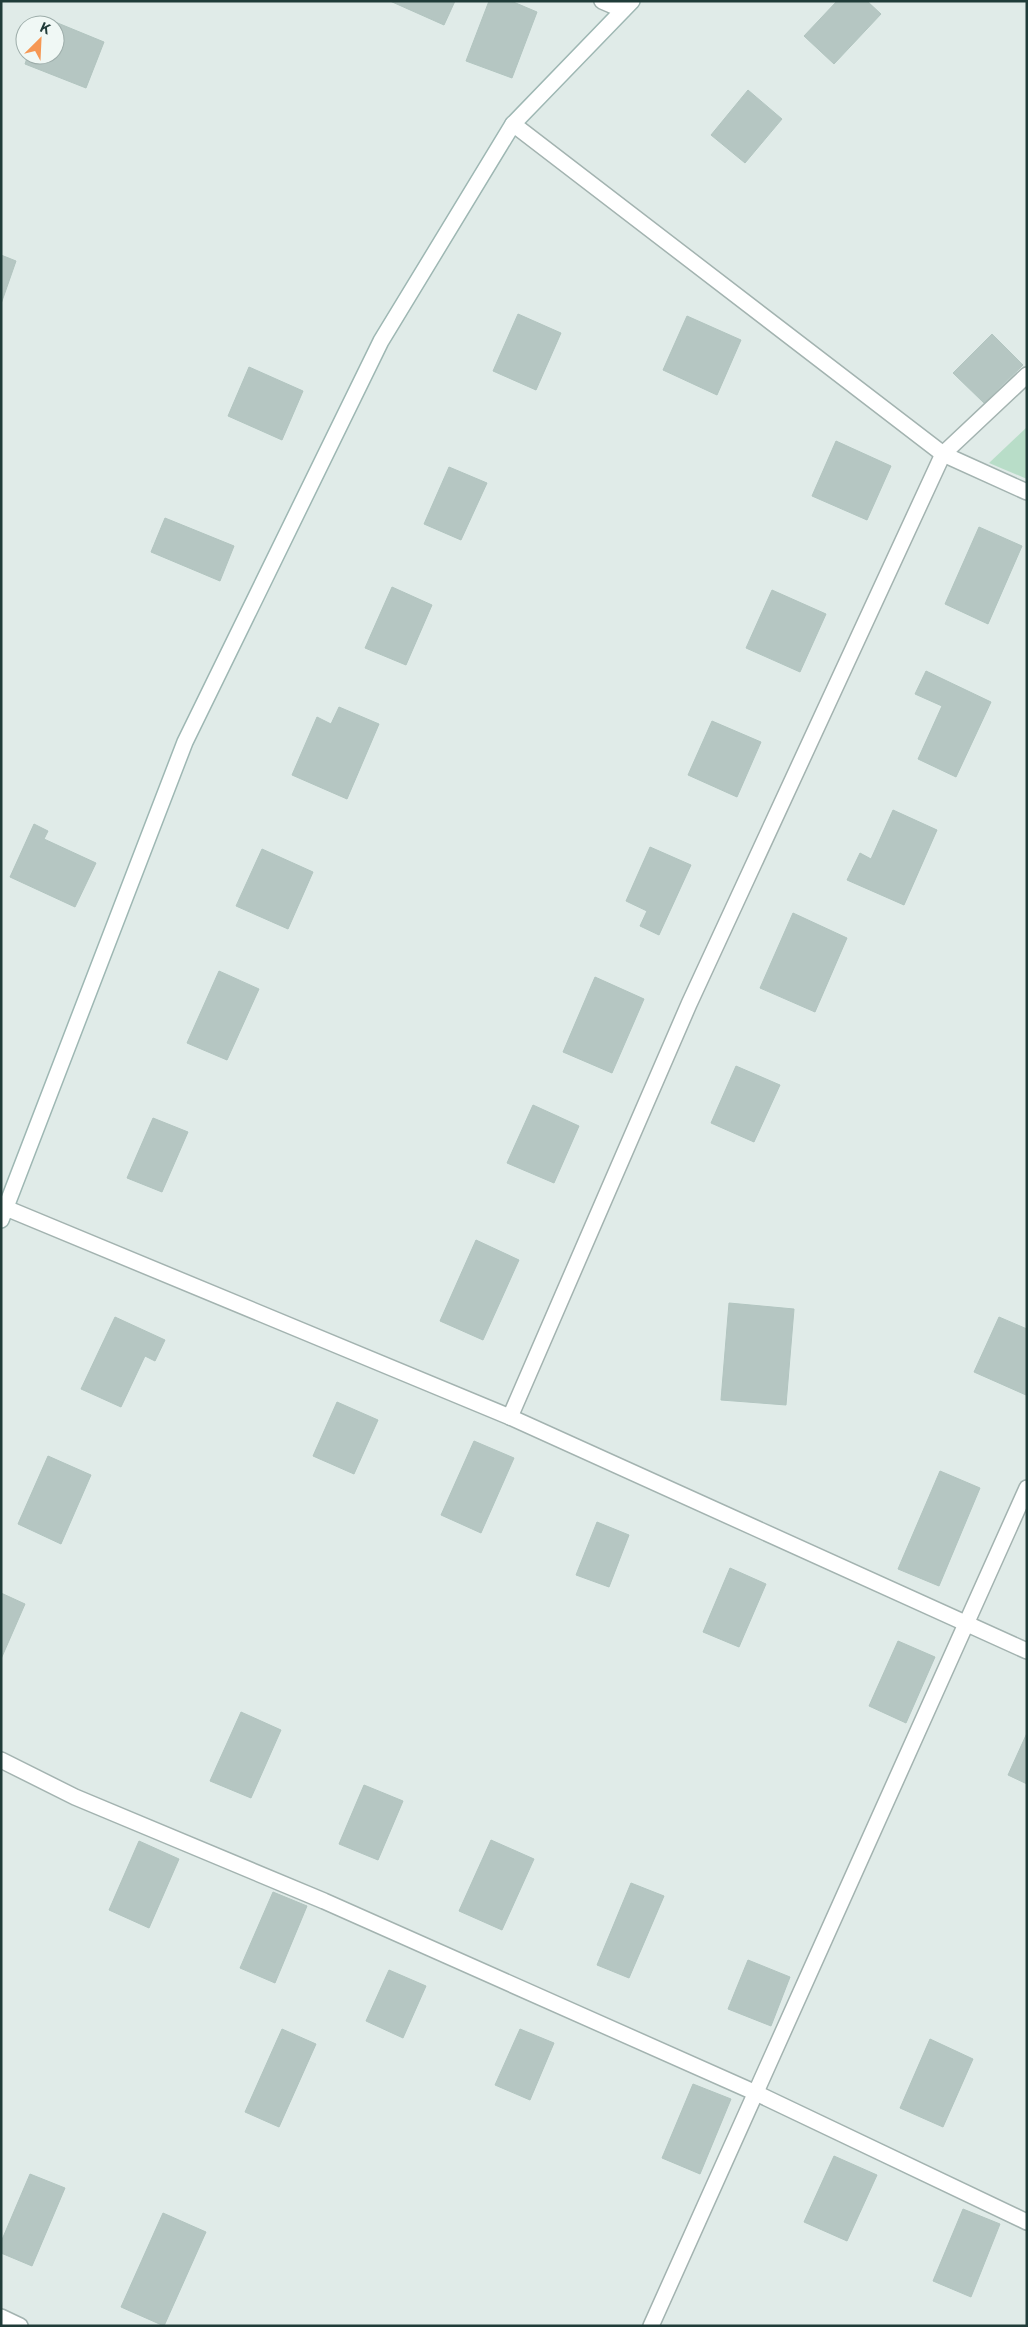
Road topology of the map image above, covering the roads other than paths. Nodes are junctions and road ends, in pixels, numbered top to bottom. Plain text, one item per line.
1 (602, 1) edge
2 (628, 6) edge
3 (513, 124) junction
4 (1027, 375) edge
5 (943, 454) junction
6 (1027, 492) edge
7 (3, 1211) edge
8 (510, 1416) junction
9 (1027, 1488) edge
10 (965, 1623) junction
11 (1027, 1651) edge
12 (1, 1760) edge
13 (756, 2093) junction
14 (1027, 2222) edge
15 (1, 2317) edge
16 (20, 2326) edge
17 (651, 2326) edge

1 - 2 street
2 - 3 street
3 - 5 street
3 - 7 street
4 - 5 street
5 - 6 street
5 - 8 street
7 - 8 street
8 - 10 street
9 - 10 street
10 - 11 street
10 - 13 street
12 - 13 street
13 - 14 street
13 - 17 street
15 - 16 street

